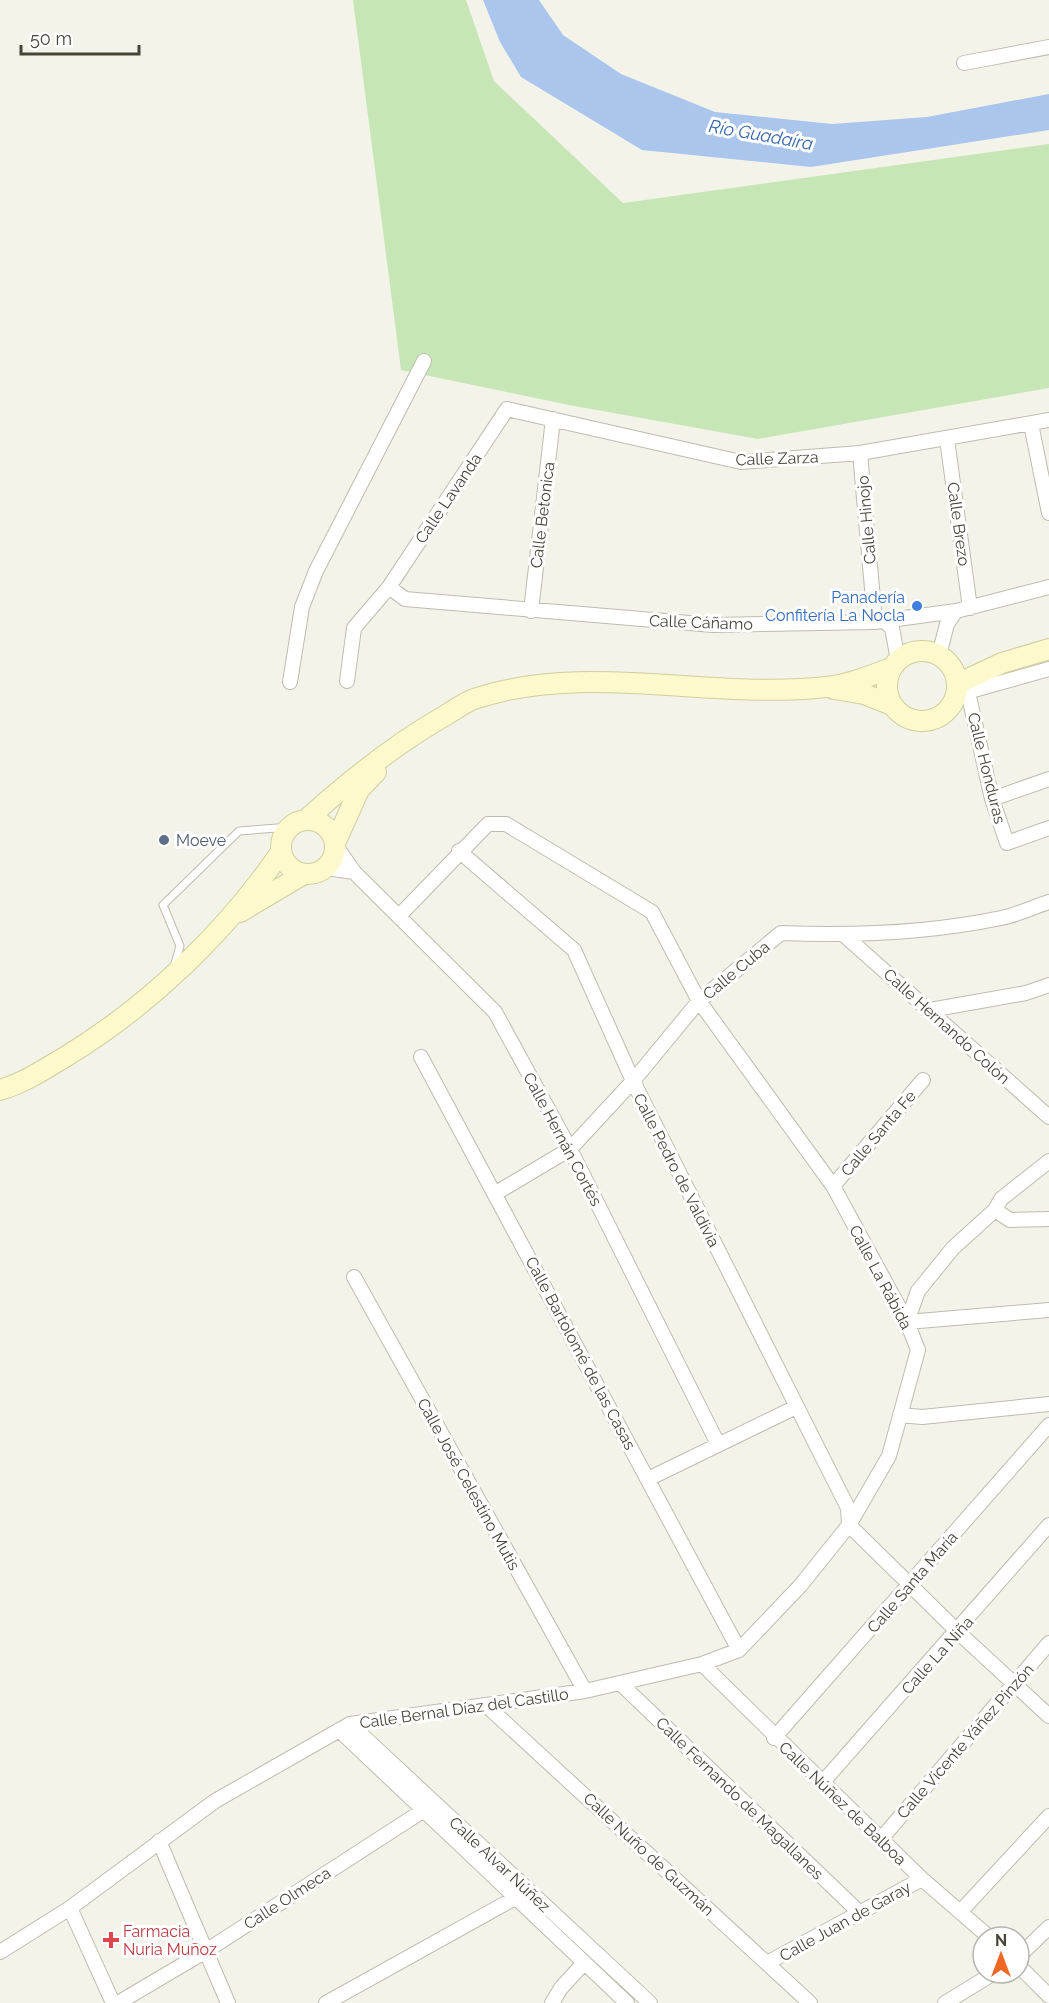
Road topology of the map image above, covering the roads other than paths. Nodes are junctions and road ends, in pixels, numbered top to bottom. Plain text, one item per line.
1 (1049, 47) edge
2 (964, 63) dead end
3 (424, 361) dead end
4 (507, 409) joint
5 (553, 419) junction
6 (1049, 420) edge
7 (1031, 424) junction
8 (947, 439) junction
9 (860, 453) junction
10 (1049, 513) edge
11 (389, 587) junction
12 (1049, 587) edge
13 (963, 610) junction
14 (531, 611) junction
15 (879, 622) junction
16 (1049, 649) edge
17 (944, 659) junction
18 (1002, 663) junction
19 (895, 664) junction
20 (1049, 669) edge
21 (347, 681) dead end
22 (290, 682) dead end
23 (826, 687) junction
24 (960, 690) junction
25 (892, 705) junction
26 (410, 736) junction
27 (1049, 779) edge
28 (992, 799) junction
29 (298, 823) junction
30 (1049, 828) edge
31 (336, 844) junction
32 (459, 851) junction
33 (281, 852) junction
34 (326, 868) junction
35 (354, 872) junction
36 (304, 874) junction
37 (1049, 902) edge
38 (235, 914) junction
39 (399, 915) junction
40 (844, 935) junction
41 (172, 975) junction
42 (1049, 985) edge
43 (699, 1001) junction
44 (930, 1010) junction
45 (421, 1056) dead end
46 (923, 1080) dead end
47 (633, 1081) junction
48 (0, 1090) edge
49 (1049, 1117) edge
50 (570, 1149) junction
51 (1049, 1161) edge
52 (833, 1186) junction
53 (496, 1193) junction
54 (995, 1210) junction
55 (1049, 1219) edge
56 (354, 1277) dead end
57 (1049, 1310) edge
58 (907, 1322) junction
59 (1049, 1404) edge
60 (796, 1407) junction
61 (900, 1415) junction
62 (1049, 1425) edge
63 (718, 1444) junction
64 (648, 1479) junction
65 (849, 1525) junction
66 (1049, 1525) edge
67 (910, 1584) junction
68 (958, 1632) junction
69 (1049, 1643) edge
70 (739, 1650) junction
71 (702, 1664) junction
72 (620, 1683) junction
73 (1015, 1684) junction
74 (585, 1691) junction
75 (487, 1706) junction
76 (1049, 1716) edge
77 (345, 1727) junction
78 (774, 1738) junction
79 (822, 1783) junction
80 (424, 1810) junction
81 (1049, 1816) edge
82 (881, 1839) junction
83 (159, 1841) junction
84 (922, 1879) junction
85 (515, 1898) junction
86 (70, 1908) junction
87 (961, 1911) junction
88 (860, 1912) junction
89 (976, 1925) edge
90 (1049, 1927) edge
91 (1031, 1944) edge
92 (206, 1951) junction
93 (0, 1952) edge
94 (584, 1963) junction
95 (767, 1963) junction
96 (1031, 1978) edge
97 (974, 1985) edge
98 (1049, 1996) edge
99 (113, 2003) edge
100 (118, 2003) edge
101 (228, 2003) edge
102 (326, 2003) edge
103 (552, 2003) edge
104 (627, 2003) edge
105 (650, 2003) edge
106 (810, 2003) edge
107 (945, 2003) edge

1 - 2 street
3 - 22 street
4 - 5 street, Calle Zarza
4 - 11 street, Calle Lavanda
5 - 9 street, Calle Zarza
5 - 14 street, Calle Betonica
6 - 7 street, Calle Zarza
7 - 8 street, Calle Zarza
7 - 10 street
8 - 9 street, Calle Zarza
8 - 13 street, Calle Brezo
9 - 15 street, Calle Hinojo
11 - 14 street, Calle Cáñamo
11 - 21 street, Calle Lavanda
12 - 13 street, Calle Cáñamo
13 - 15 street, Calle Cáñamo
13 - 17 street
14 - 15 street, Calle Cáñamo
15 - 19 street, Calle Hinojo
16 - 18 main road
17 - 18 main road
17 - 19 main road
17 - 24 main road
18 - 24 main road
19 - 23 main road
19 - 25 main road
20 - 24 street
23 - 25 main road
23 - 26 main road
24 - 25 main road
24 - 28 street, Calle Honduras
26 - 29 main road
26 - 31 main road
27 - 28 street
28 - 30 street, Calle Honduras
29 - 31 main road
29 - 33 main road
29 - 41 lane
31 - 34 main road
31 - 35 street, Calle Hernán Cortés
32 - 39 street, Calle La Rábida
32 - 43 street, Calle La Rábida
32 - 47 street, Calle Pedro de Valdivia
33 - 36 main road
33 - 38 main road
34 - 35 street
34 - 36 main road
35 - 39 street, Calle Hernán Cortés
36 - 38 main road
37 - 40 street, Calle Cuba
38 - 41 main road
39 - 50 street, Calle Hernán Cortés
40 - 43 street, Calle Cuba
40 - 44 street, Calle Hernando Colón
41 - 48 main road
42 - 44 street
43 - 47 street, Calle Cuba
43 - 52 street, Calle La Rábida
44 - 49 street, Calle Hernando Colón
45 - 53 street, Calle Bartolomé de las Casas
46 - 52 street, Calle Santa Fe
47 - 50 street, Calle Cuba
47 - 60 street, Calle Pedro de Valdivia
50 - 53 street, Calle Cuba
50 - 63 street, Calle Hernán Cortés
51 - 54 street
52 - 58 street, Calle La Rábida
53 - 64 street, Calle Bartolomé de las Casas
54 - 55 street
54 - 58 street
56 - 74 street, Calle José Celestino Mutis
57 - 58 street
58 - 61 street, Calle La Rábida
59 - 61 street
60 - 63 street
60 - 65 street, Calle Pedro de Valdivia
61 - 65 street, Calle La Rábida
62 - 67 street, Calle Santa María
63 - 64 street
64 - 70 street, Calle Bartolomé de las Casas
65 - 67 street
65 - 70 street, Calle La Rábida
66 - 68 street, Calle La Niña
67 - 68 street
67 - 78 street, Calle Santa María
68 - 73 street
68 - 79 street, Calle La Niña
69 - 73 street, Calle Vicente Yáñez Pinzón
70 - 71 street, Calle Bernal Díaz del Castillo
71 - 72 street, Calle Bernal Díaz del Castillo
71 - 78 street, Calle Núñez de Balboa
72 - 74 street, Calle Bernal Díaz del Castillo
72 - 88 street, Calle Fernando de Magallanes
73 - 76 street
73 - 82 street, Calle Vicente Yáñez Pinzón
74 - 75 street, Calle Bernal Díaz del Castillo
75 - 77 street, Calle Bernal Díaz del Castillo
75 - 95 street, Calle Nuño de Guzmán
77 - 80 street, Calle Alvar Núñez
77 - 83 street, Calle Bernal Díaz del Castillo
77 - 105 street, Calle Alvar Núñez
78 - 79 street, Calle Núñez de Balboa
79 - 82 street, Calle Núñez de Balboa
80 - 85 street, Calle Alvar Núñez
80 - 92 street, Calle Olmeca
81 - 87 street
82 - 84 street, Calle Núñez de Balboa
83 - 86 street, Calle Bernal Díaz del Castillo
83 - 92 street
84 - 87 street, Calle Núñez de Balboa
84 - 88 street, Calle Juan de Garay
85 - 94 street, Calle Alvar Núñez
85 - 102 street
86 - 93 street, Calle Bernal Díaz del Castillo
86 - 99 street
87 - 89 street, Calle Núñez de Balboa
88 - 95 street, Calle Juan de Garay
90 - 91 street
92 - 100 street, Calle Olmeca
92 - 101 street
94 - 103 street
94 - 104 street, Calle Alvar Núñez
95 - 106 street, Calle Nuño de Guzmán
96 - 98 street
97 - 107 street

